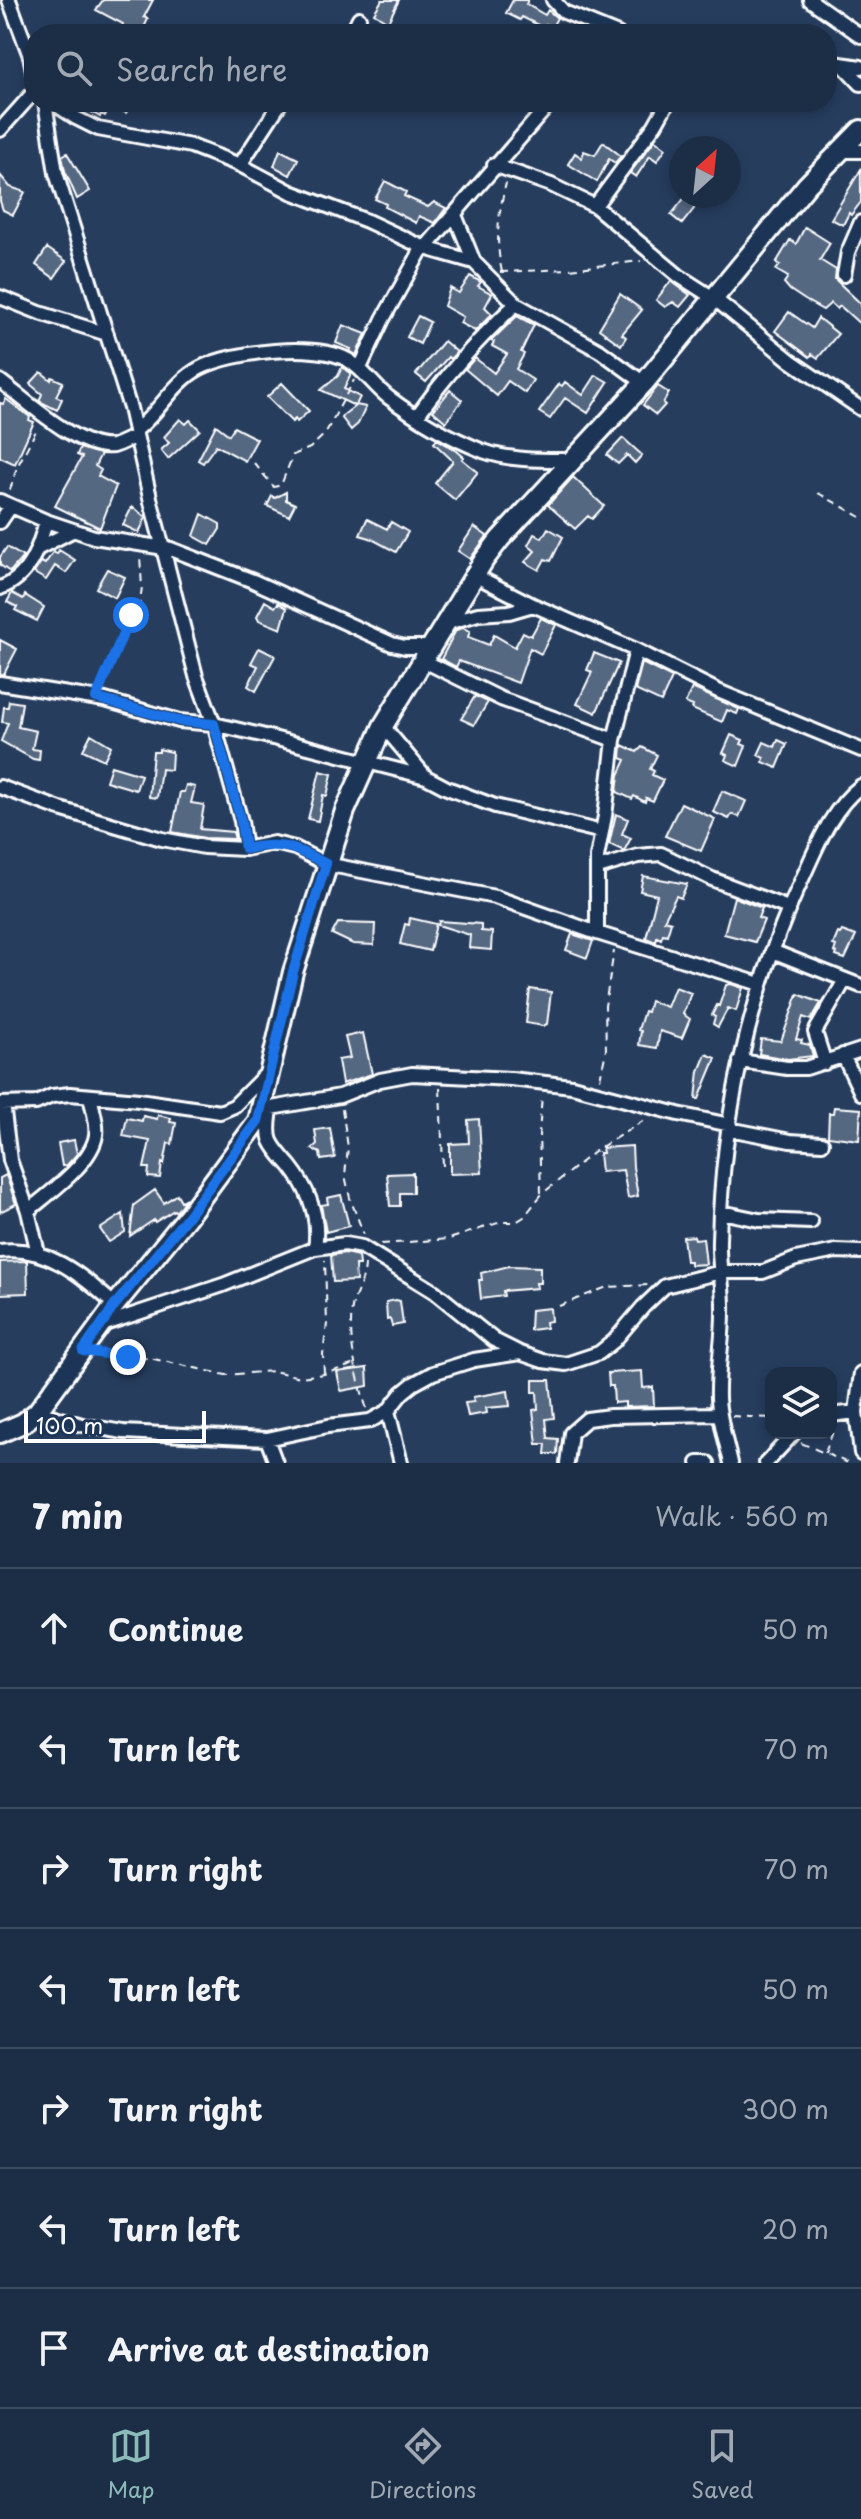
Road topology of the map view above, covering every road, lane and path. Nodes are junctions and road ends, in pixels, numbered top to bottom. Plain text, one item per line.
1 (9, 0) edge
2 (553, 0) edge
3 (810, 0) edge
4 (359, 18) dead end
5 (356, 24) edge
6 (592, 24) edge
7 (861, 36) edge
8 (24, 40) edge
9 (837, 64) edge
10 (843, 65) junction
11 (861, 67) edge
12 (861, 84) edge
13 (24, 103) edge
14 (47, 112) edge
15 (67, 112) edge
16 (274, 112) edge
17 (542, 112) edge
18 (662, 112) edge
19 (0, 130) edge
20 (861, 130) edge
21 (840, 151) junction
22 (861, 151) edge
23 (240, 165) junction
24 (494, 165) junction
25 (509, 171) junction
26 (595, 206) junction
27 (455, 215) junction
28 (861, 222) edge
29 (424, 248) junction
30 (659, 259) junction
31 (474, 262) junction
32 (487, 272) junction
33 (502, 272) junction
34 (844, 275) dead end
35 (0, 297) edge
36 (715, 299) junction
37 (516, 304) junction
38 (107, 334) junction
39 (360, 368) junction
40 (0, 381) edge
41 (644, 383) junction
42 (130, 408) junction
43 (861, 409) edge
44 (44, 415) junction
45 (417, 416) junction
46 (152, 417) junction
47 (136, 434) junction
48 (573, 460) junction
49 (254, 463) dead end
50 (818, 493) dead end
51 (6, 504) edge
52 (861, 517) edge
53 (46, 521) junction
54 (0, 522) edge
55 (72, 531) junction
56 (139, 543) junction
57 (162, 546) junction
58 (39, 548) junction
59 (474, 575) junction
60 (0, 588) edge
61 (533, 605) junction
62 (447, 623) junction
63 (405, 647) junction
64 (636, 650) junction
65 (424, 660) junction
66 (1, 686) edge
67 (96, 698) junction
68 (214, 724) junction
69 (383, 726) junction
70 (614, 740) junction
71 (861, 750) edge
72 (365, 763) junction
73 (426, 777) junction
74 (861, 786) edge
75 (0, 787) edge
76 (602, 832) junction
77 (245, 849) junction
78 (326, 864) junction
79 (598, 868) junction
80 (788, 908) junction
81 (597, 933) junction
82 (617, 938) junction
83 (772, 951) junction
84 (845, 980) junction
85 (760, 984) junction
86 (861, 986) edge
87 (861, 1050) edge
88 (843, 1055) junction
89 (740, 1061) junction
90 (825, 1063) junction
91 (270, 1069) junction
92 (441, 1075) junction
93 (543, 1082) junction
94 (598, 1092) junction
95 (861, 1093) edge
96 (90, 1096) junction
97 (340, 1096) junction
98 (1, 1104) edge
99 (266, 1110) junction
100 (662, 1110) junction
101 (730, 1127) junction
102 (822, 1143) dead end
103 (443, 1166) dead end
104 (542, 1194) junction
105 (28, 1211) junction
106 (721, 1212) junction
107 (811, 1222) dead end
108 (320, 1247) junction
109 (367, 1248) junction
110 (0, 1251) edge
111 (861, 1252) edge
112 (38, 1253) junction
113 (721, 1272) junction
114 (665, 1286) junction
115 (115, 1305) junction
116 (559, 1306) dead end
117 (102, 1325) junction
118 (83, 1351) junction
119 (520, 1353) junction
120 (355, 1364) junction
121 (861, 1373) edge
122 (324, 1374) junction
123 (858, 1409) edge
124 (388, 1411) junction
125 (37, 1412) junction
126 (719, 1414) junction
127 (837, 1415) edge
128 (765, 1418) edge
129 (370, 1421) junction
130 (0, 1433) edge
131 (267, 1439) junction
132 (788, 1439) edge
133 (799, 1439) edge
134 (829, 1439) edge
135 (825, 1453) junction
136 (861, 1453) edge
137 (276, 1463) edge
138 (401, 1463) edge
139 (567, 1463) edge
140 (698, 1463) edge
141 (708, 1463) edge
142 (731, 1463) edge
143 (766, 1463) edge
144 (848, 1463) edge

1 - 8 street
2 - 6 street
3 - 7 street
4 - 5 street
9 - 10 street
10 - 11 street
10 - 12 street
13 - 19 street
14 - 38 street
15 - 23 street
16 - 23 street
17 - 24 street
18 - 26 street
20 - 21 street
21 - 22 street
21 - 36 street
23 - 29 street
24 - 25 street
24 - 27 street
25 - 26 street
25 - 33 path
26 - 30 street
27 - 29 street
27 - 31 street
28 - 34 street
29 - 31 street
29 - 39 street
30 - 33 path
30 - 36 street
31 - 32 street
32 - 33 path
32 - 37 street
35 - 38 street
36 - 41 street
36 - 43 street
37 - 41 street
37 - 45 street
38 - 42 street
39 - 45 street
39 - 46 street
39 - 49 path
40 - 44 street
41 - 48 street
42 - 46 street
42 - 47 street
44 - 47 street
44 - 51 path
45 - 48 street
46 - 47 street
47 - 57 street
48 - 59 street
50 - 52 path
51 - 53 street
51 - 54 street
53 - 55 street
53 - 58 street
55 - 56 street
55 - 58 street
56 - 57 street
56 - 67 path
57 - 63 street
57 - 68 street
58 - 60 street
59 - 61 street
59 - 62 street
61 - 62 street
61 - 64 street
62 - 65 street
63 - 65 street
63 - 65 street
64 - 70 street
64 - 71 street
65 - 69 street
65 - 70 street
66 - 67 street
67 - 68 street
68 - 72 street
68 - 77 street
69 - 72 street
69 - 73 street
70 - 76 street
72 - 73 street
72 - 78 street
73 - 76 street
74 - 80 street
75 - 77 street
76 - 79 street
77 - 78 street
78 - 81 street
78 - 91 street
79 - 80 street
79 - 81 street
80 - 83 street
81 - 82 street
82 - 85 street
82 - 94 path
83 - 84 street
83 - 85 street
84 - 86 street
84 - 90 street
85 - 89 street
87 - 88 street
88 - 90 street
88 - 95 street
89 - 90 street
89 - 101 street
91 - 96 street
91 - 99 street
92 - 93 street
92 - 97 street
92 - 103 path
93 - 94 street
93 - 104 path
94 - 100 street
96 - 98 street
96 - 105 street
97 - 99 street
97 - 109 path
98 - 105 street
99 - 108 street
99 - 115 street
100 - 101 street
100 - 104 path
101 - 102 street
101 - 106 street
104 - 109 path
105 - 112 street
106 - 107 street
106 - 113 street
108 - 109 street
108 - 117 street
108 - 122 path
109 - 119 street
109 - 120 path
110 - 112 street
111 - 113 street
112 - 115 street
113 - 114 street
113 - 126 street
114 - 116 path
114 - 119 street
115 - 117 street
117 - 118 street
118 - 122 path
118 - 125 street
119 - 124 street
120 - 122 path
120 - 129 path
121 - 123 street
123 - 127 street
123 - 136 street
124 - 129 street
124 - 138 street
125 - 130 street
125 - 131 street
126 - 128 path
126 - 139 street
126 - 142 street
129 - 131 street
131 - 137 street
132 - 143 street
133 - 135 path
134 - 135 path
135 - 144 path
140 - 141 street

